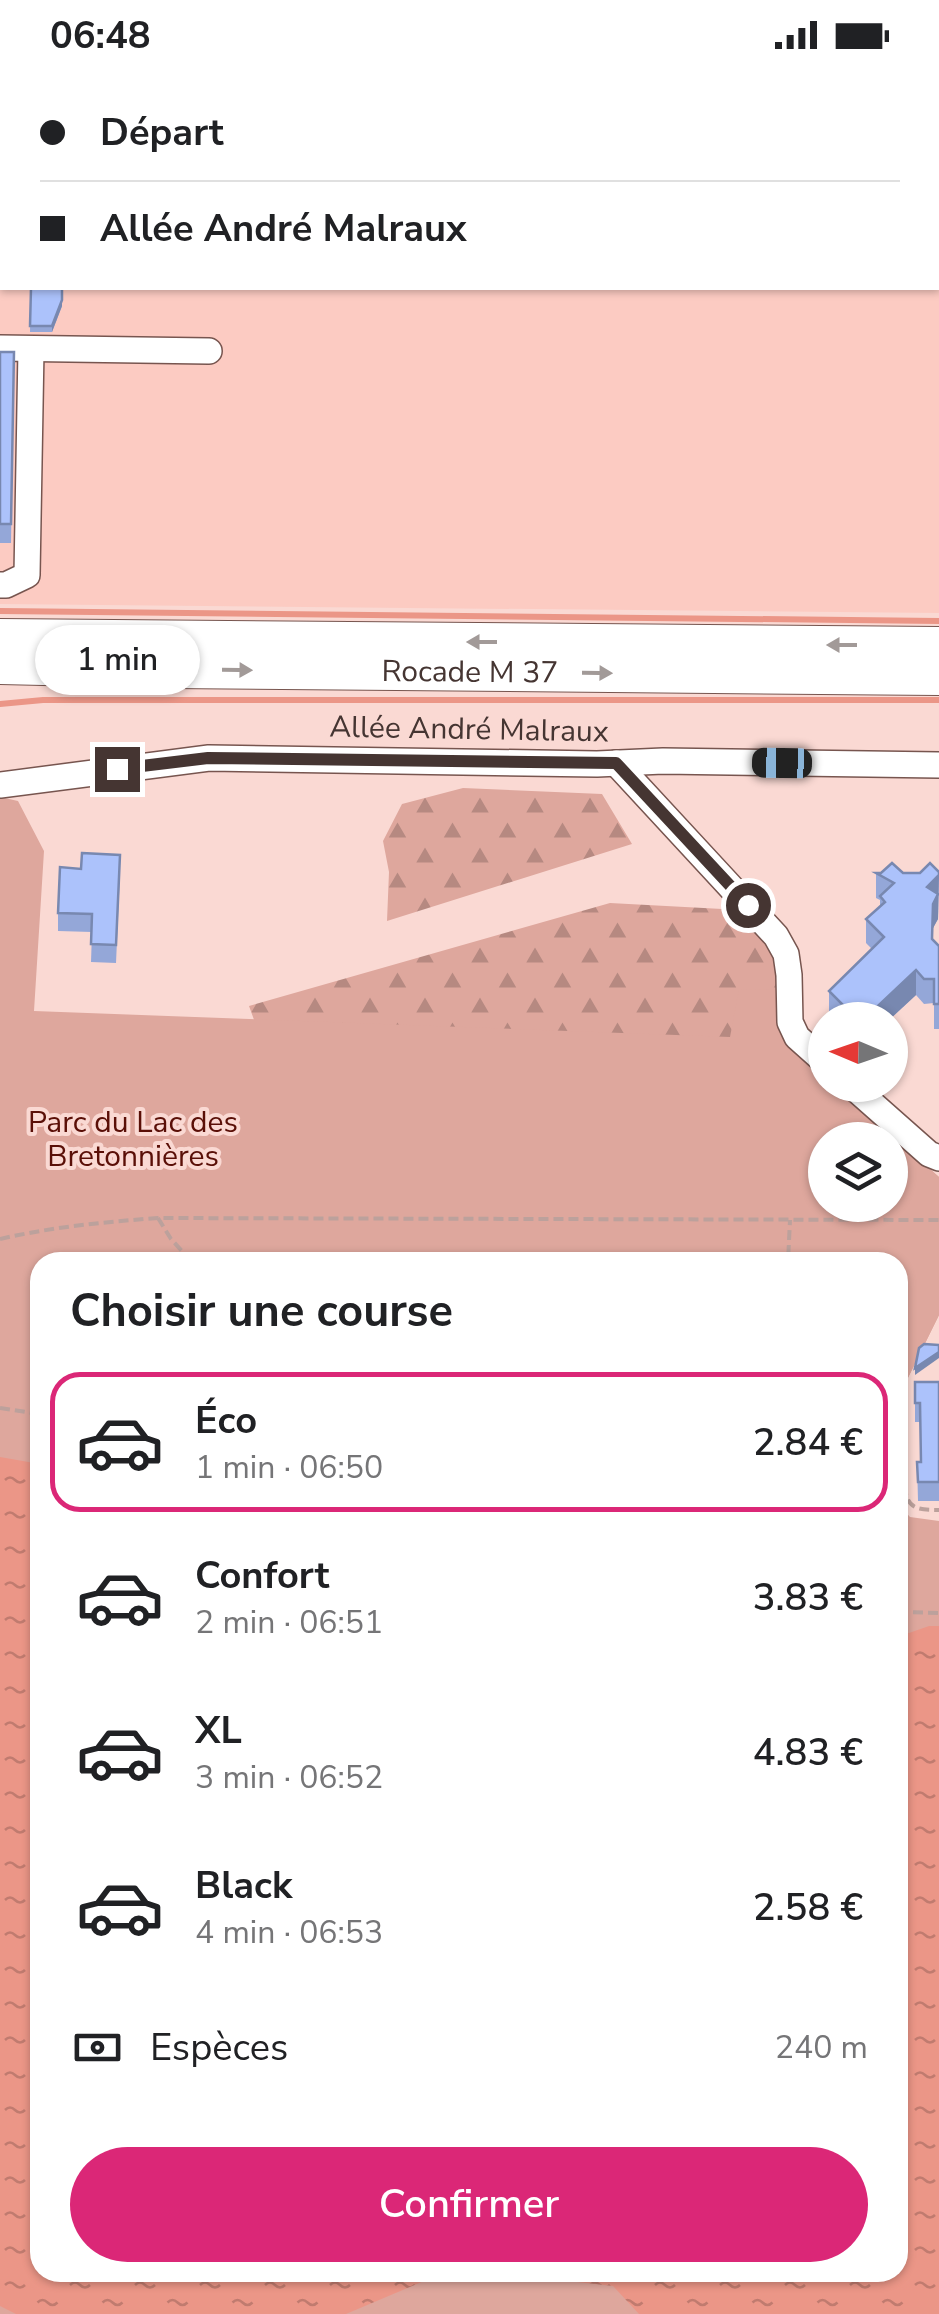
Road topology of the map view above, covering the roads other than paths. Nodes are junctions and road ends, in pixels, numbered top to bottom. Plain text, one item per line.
1 (0, 348) edge
2 (32, 349) junction
3 (209, 351) dead end
4 (0, 586) edge
5 (0, 638) edge
6 (939, 646) edge
7 (0, 665) edge
8 (172, 669) junction
9 (939, 676) edge
10 (0, 685) edge
11 (616, 763) junction
12 (939, 765) edge
13 (0, 785) edge
14 (808, 1047) edge
15 (870, 1102) edge
16 (939, 1158) edge

1 - 2 street
2 - 3 street
2 - 4 street
6 -> 5 highway, Rocade M 37
7 - 8 highway, Rocade M 37
8 -> 9 highway, Rocade M 37
8 - 10 highway
11 - 12 street, Allée André Malraux
11 - 13 street, Allée André Malraux
11 - 14 street
15 - 16 street

